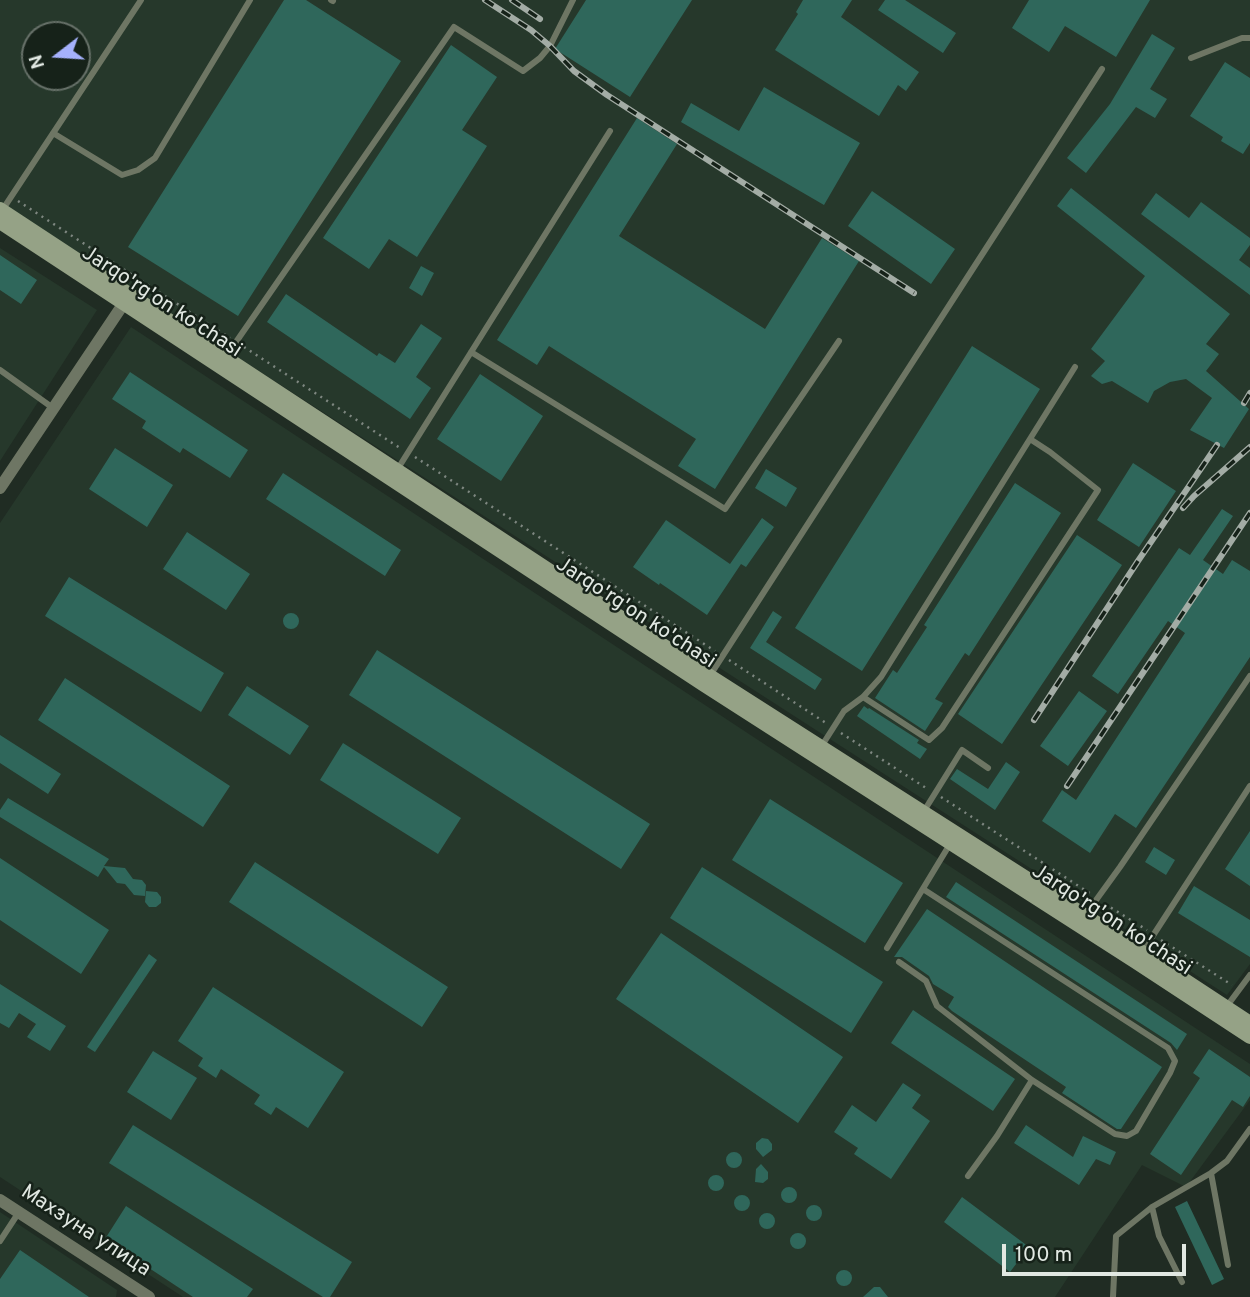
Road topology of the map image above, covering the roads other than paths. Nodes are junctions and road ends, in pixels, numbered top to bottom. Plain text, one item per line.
1 (141, 0) edge
2 (250, 0) edge
3 (573, 0) edge
4 (1250, 38) edge
5 (1191, 58) dead end
6 (1102, 69) dead end
7 (610, 131) dead end
8 (53, 133) junction
9 (1, 214) edge
10 (127, 298) junction
11 (839, 341) dead end
12 (471, 352) junction
13 (227, 358) junction
14 (1075, 367) dead end
15 (0, 370) edge
16 (53, 408) junction
17 (1030, 439) junction
18 (397, 470) junction
19 (0, 488) edge
20 (1250, 676) edge
21 (707, 680) junction
22 (863, 697) junction
23 (821, 747) junction
24 (988, 768) dead end
25 (1250, 786) edge
26 (924, 812) junction
27 (951, 843) junction
28 (923, 889) junction
29 (1085, 916) junction
30 (887, 948) dead end
31 (1140, 957) junction
32 (898, 961) dead end
33 (1250, 975) edge
34 (1223, 1012) junction
35 (1250, 1023) edge
36 (1250, 1037) edge
37 (1032, 1080) junction
38 (1250, 1129) edge
39 (1211, 1173) junction
40 (968, 1176) dead end
41 (0, 1200) edge
42 (1152, 1207) junction
43 (19, 1212) junction
44 (0, 1241) edge
45 (1228, 1265) dead end
46 (1182, 1282) dead end
47 (149, 1297) edge
48 (1113, 1297) edge

1 - 8 lane
2 - 8 lane
3 - 13 lane
4 - 5 lane
6 - 21 lane
7 - 12 lane
8 - 9 lane
9 - 10 main road, Jarqo'rg'on ko'chasi
10 - 13 main road, Jarqo'rg'on ko'chasi
10 - 16 street
10 - 21 main road, Jarqo'rg'on ko'chasi
11 - 12 lane
12 - 18 lane
13 - 18 main road, Jarqo'rg'on ko'chasi
14 - 17 lane
15 - 16 lane
16 - 19 street
17 - 22 lane
17 - 22 lane
18 - 21 main road, Jarqo'rg'on ko'chasi
20 - 29 lane
21 - 23 main road, Jarqo'rg'on ko'chasi
21 - 27 main road, Jarqo'rg'on ko'chasi
22 - 23 lane
23 - 26 main road, Jarqo'rg'on ko'chasi
24 - 26 lane
25 - 31 lane
26 - 29 main road, Jarqo'rg'on ko'chasi
27 - 28 lane
27 - 31 main road, Jarqo'rg'on ko'chasi
28 - 30 lane
28 - 37 lane
29 - 31 main road, Jarqo'rg'on ko'chasi
31 - 34 main road, Jarqo'rg'on ko'chasi
32 - 37 lane
33 - 34 lane
34 - 35 main road, Jarqo'rg'on ko'chasi
34 - 36 main road, Jarqo'rg'on ko'chasi
37 - 40 lane
38 - 39 lane
39 - 42 lane
39 - 45 lane
41 - 43 street, Махзуна улица
42 - 46 lane
42 - 48 lane
43 - 44 lane
43 - 47 street, Махзуна улица

